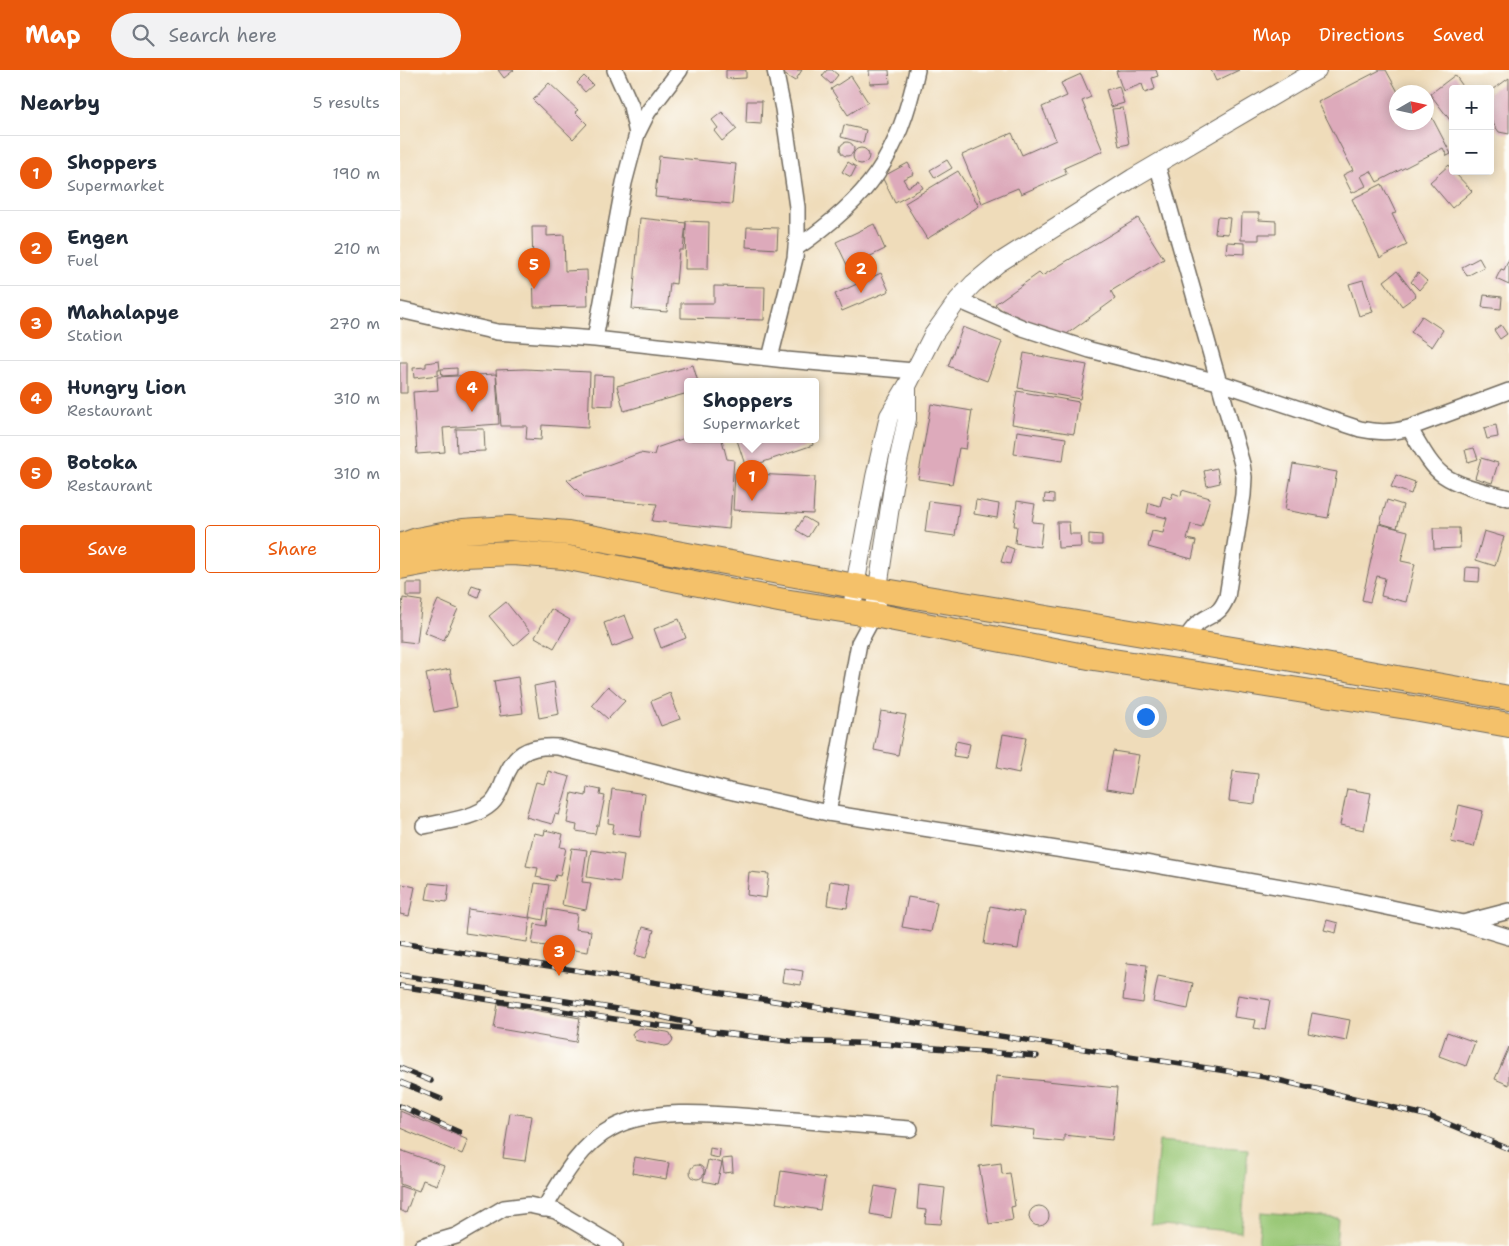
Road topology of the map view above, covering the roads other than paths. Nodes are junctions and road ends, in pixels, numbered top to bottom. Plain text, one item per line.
1 (615, 70) edge
2 (680, 70) edge
3 (775, 70) edge
4 (917, 70) edge
5 (1317, 70) edge
6 (637, 134) junction
7 (1157, 164) junction
8 (796, 248) junction
9 (958, 300) junction
10 (400, 310) edge
11 (595, 340) junction
12 (770, 358) junction
13 (911, 378) junction
14 (1218, 382) junction
15 (1509, 391) edge
16 (1410, 428) junction
17 (1509, 498) edge
18 (400, 546) edge
19 (400, 567) edge
20 (866, 588) junction
21 (863, 614) junction
22 (1184, 642) junction
23 (859, 643) junction
24 (1509, 698) edge
25 (1509, 726) edge
26 (828, 813) junction
27 (424, 826) dead end
28 (1509, 911) edge
29 (1463, 924) junction
30 (1509, 937) edge
31 (910, 1129) dead end
32 (544, 1209) junction
33 (422, 1246) edge
34 (615, 1246) edge

1 - 6 street
2 - 6 street
3 - 8 street
4 - 8 street
5 - 7 street
6 - 11 street
7 - 9 street
7 - 14 street
8 - 12 street
9 - 13 street
9 - 14 street
10 - 11 street
11 - 12 street
12 - 13 street
13 - 20 street
14 - 16 street
14 - 22 street
15 - 16 street
16 - 17 street
18 - 20 highway
19 - 21 highway
20 - 21 street
20 - 22 highway
21 - 23 street
21 - 23 street
21 - 25 highway
22 - 24 highway
23 - 26 street
26 - 27 street
26 - 29 street
28 - 29 street
29 - 30 street
31 - 32 street
32 - 33 street
32 - 34 street

